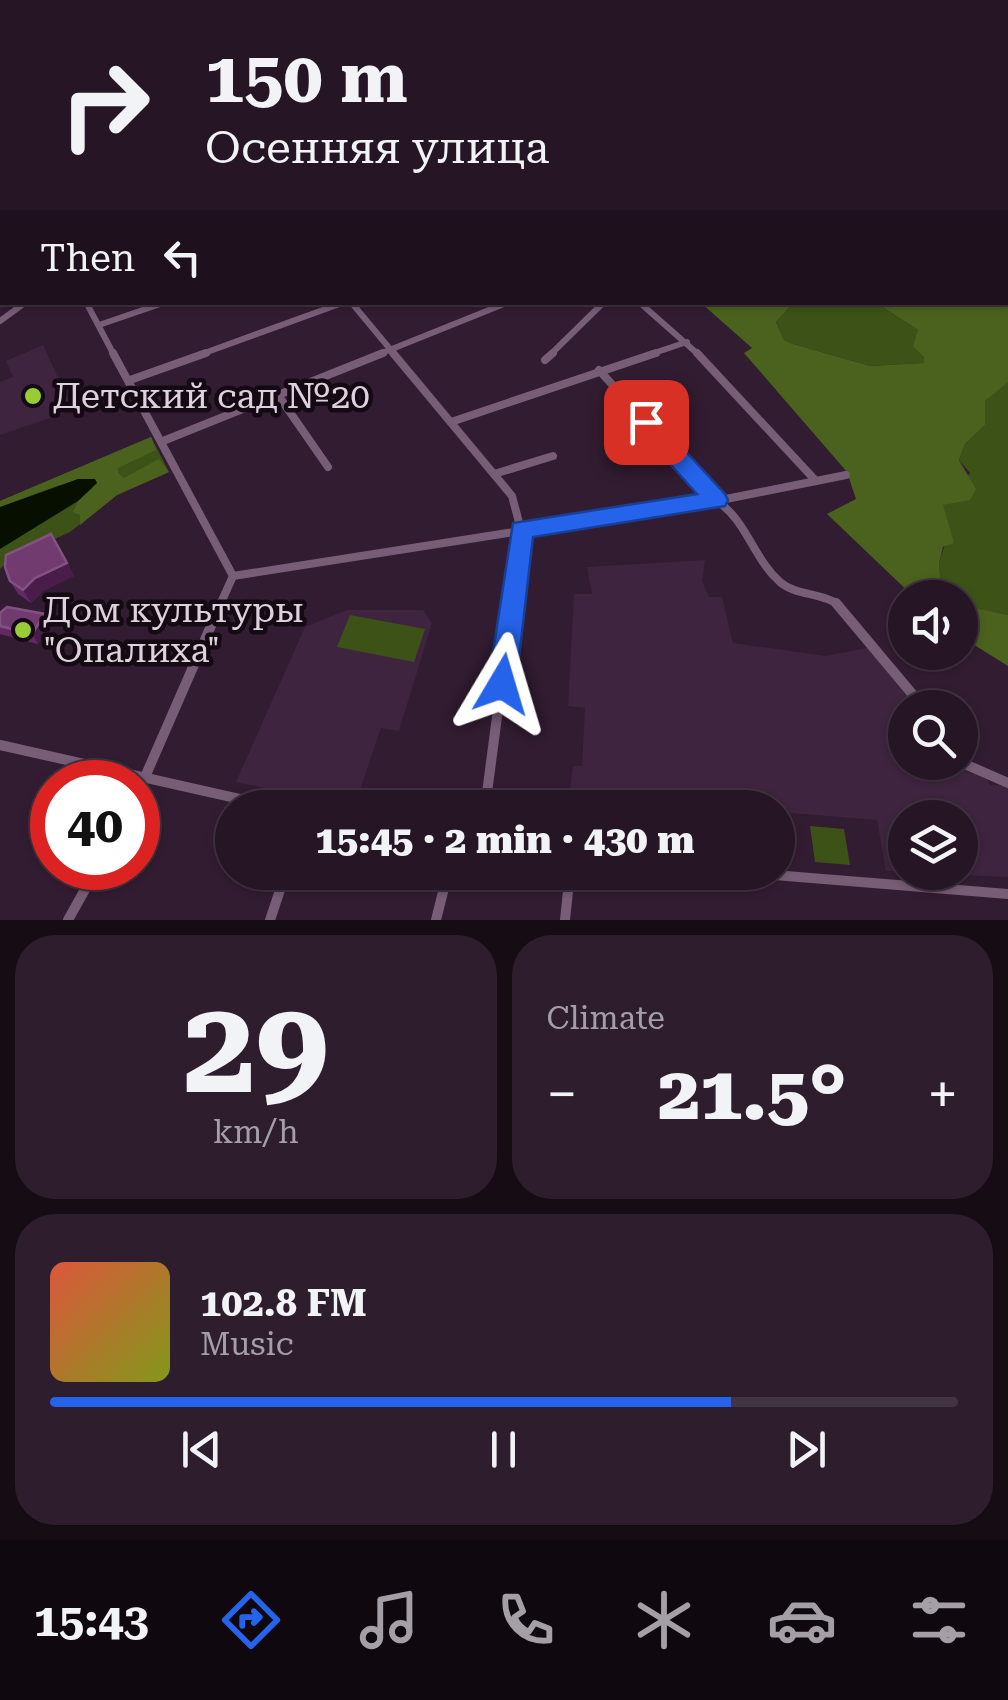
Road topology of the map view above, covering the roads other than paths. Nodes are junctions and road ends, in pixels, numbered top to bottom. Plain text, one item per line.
1 (22, 305) edge
2 (88, 305) edge
3 (157, 305) edge
4 (340, 305) edge
5 (351, 305) edge
6 (501, 305) edge
7 (601, 305) edge
8 (643, 305) edge
9 (0, 321) edge
10 (98, 325) junction
11 (688, 342) junction
12 (388, 349) junction
13 (545, 360) dead end
14 (599, 370) junction
15 (130, 380) junction
16 (278, 395) junction
17 (450, 422) junction
18 (163, 441) junction
19 (553, 456) dead end
20 (328, 467) dead end
21 (494, 474) junction
22 (846, 475) dead end
23 (816, 481) junction
24 (716, 500) junction
25 (521, 530) junction
26 (233, 576) junction
27 (912, 690) edge
28 (0, 745) edge
29 (68, 760) edge
30 (153, 760) edge
31 (978, 770) edge
32 (160, 780) edge
33 (1008, 783) edge
34 (487, 790) edge
35 (215, 793) edge
36 (795, 877) edge
37 (84, 890) edge
38 (280, 890) edge
39 (444, 890) edge
40 (568, 890) edge
41 (1008, 894) edge
42 (68, 920) edge
43 (270, 920) edge
44 (436, 920) edge
45 (564, 920) edge

1 - 9 street
2 - 10 street
3 - 10 street
4 - 15 street
5 - 12 street
6 - 12 street
7 - 13 street
8 - 11 street
10 - 15 street
11 - 14 street
11 - 23 street
12 - 16 street
12 - 17 street
14 - 17 street
14 - 24 street
15 - 18 street
16 - 18 street
16 - 20 street
17 - 21 street
18 - 26 street
19 - 21 street
21 - 25 street
22 - 23 street
23 - 24 street
24 - 25 street
24 - 27 street
25 - 26 street
25 - 34 street
26 - 30 street
28 - 29 street
31 - 33 street
32 - 35 street
36 - 41 street
37 - 42 street
38 - 43 street
39 - 44 street
40 - 45 street

